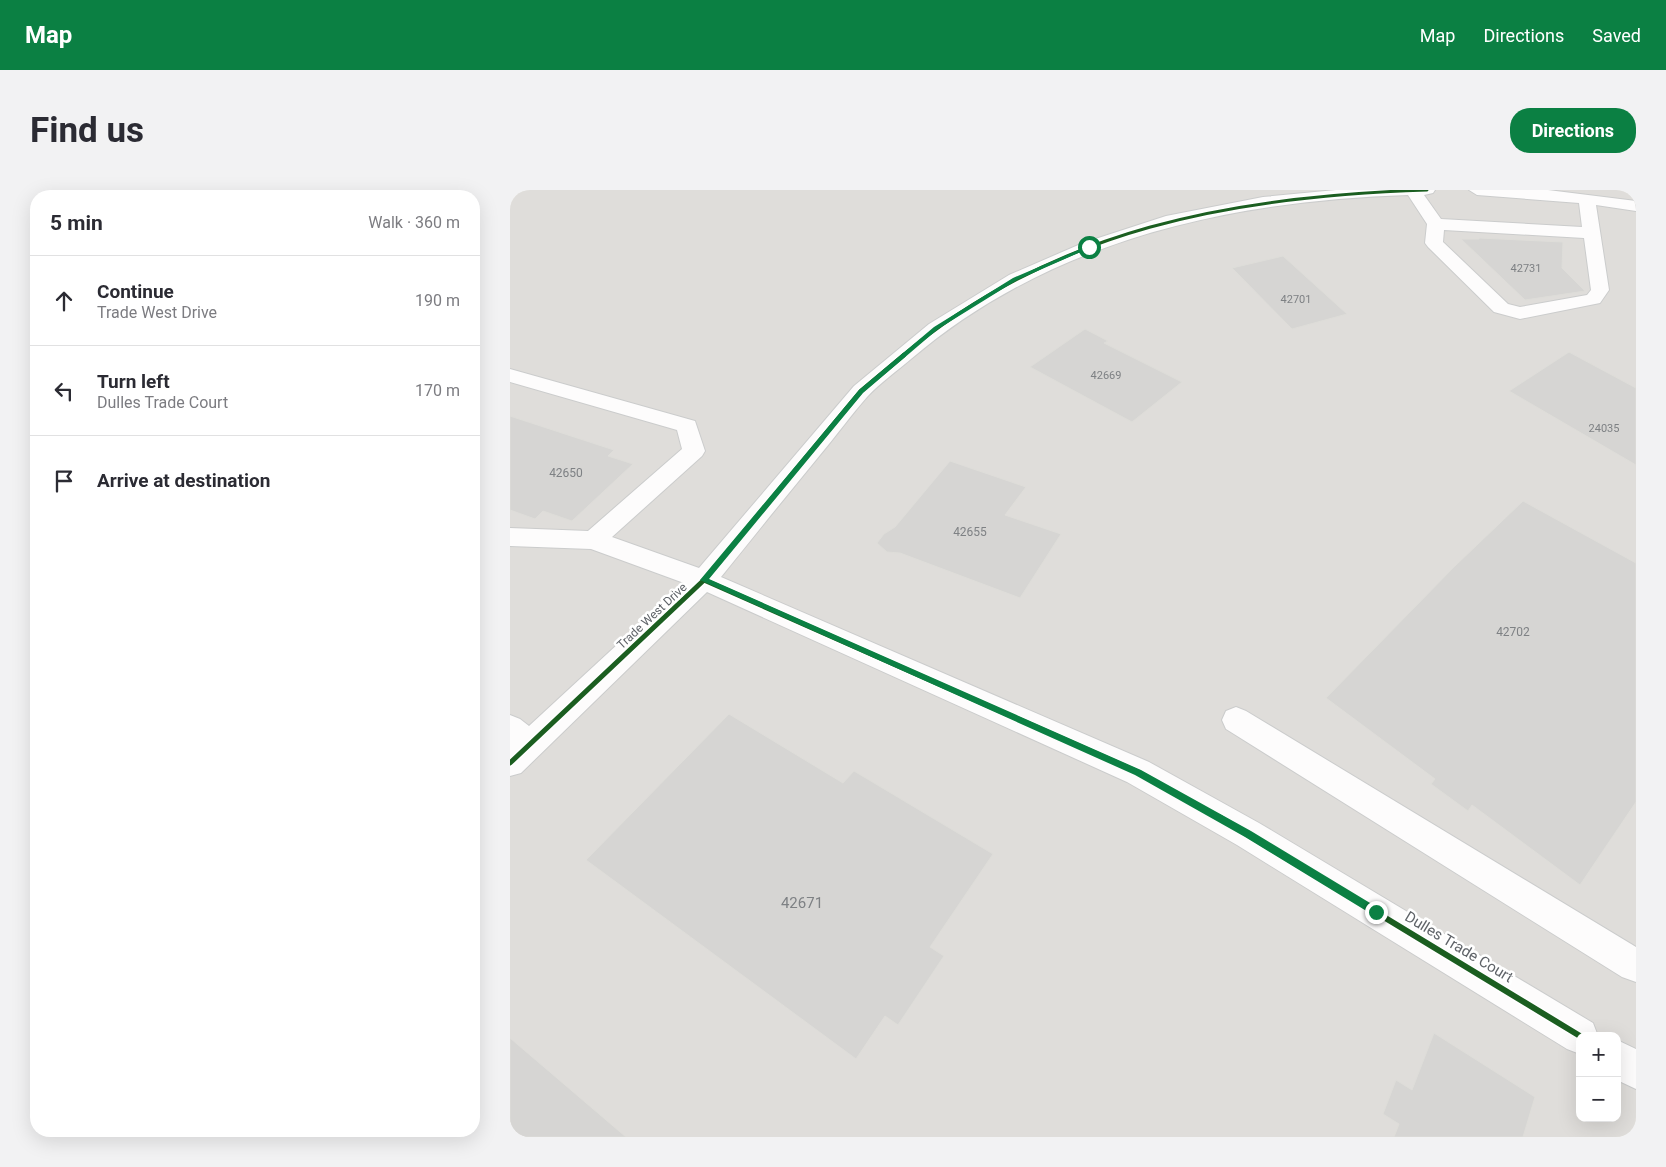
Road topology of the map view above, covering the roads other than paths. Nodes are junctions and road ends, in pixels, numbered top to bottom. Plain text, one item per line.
1 (1412, 190) edge
2 (1427, 190) edge
3 (1477, 190) edge
4 (1518, 191) edge
5 (1324, 193) edge
6 (1587, 199) junction
7 (1636, 206) edge
8 (1436, 224) junction
9 (1592, 233) junction
10 (510, 375) edge
11 (510, 537) edge
12 (593, 540) junction
13 (704, 580) junction
14 (1236, 720) dead end
15 (517, 745) edge
16 (1635, 972) edge
17 (1576, 1034) edge
18 (1621, 1061) edge
19 (1636, 1070) edge

1 - 2 street, Trade West Drive
1 - 5 street, Trade West Drive
1 - 8 street
3 - 4 street
4 - 6 street
5 - 13 street, Trade West Drive
6 - 7 street
6 - 9 street
8 - 9 street
8 - 9 street
10 - 12 street
11 - 12 street, Dulles Trade Court
12 - 13 street, Dulles Trade Court
13 - 15 street, Trade West Drive
13 - 17 street, Dulles Trade Court
14 - 16 street
18 - 19 street

